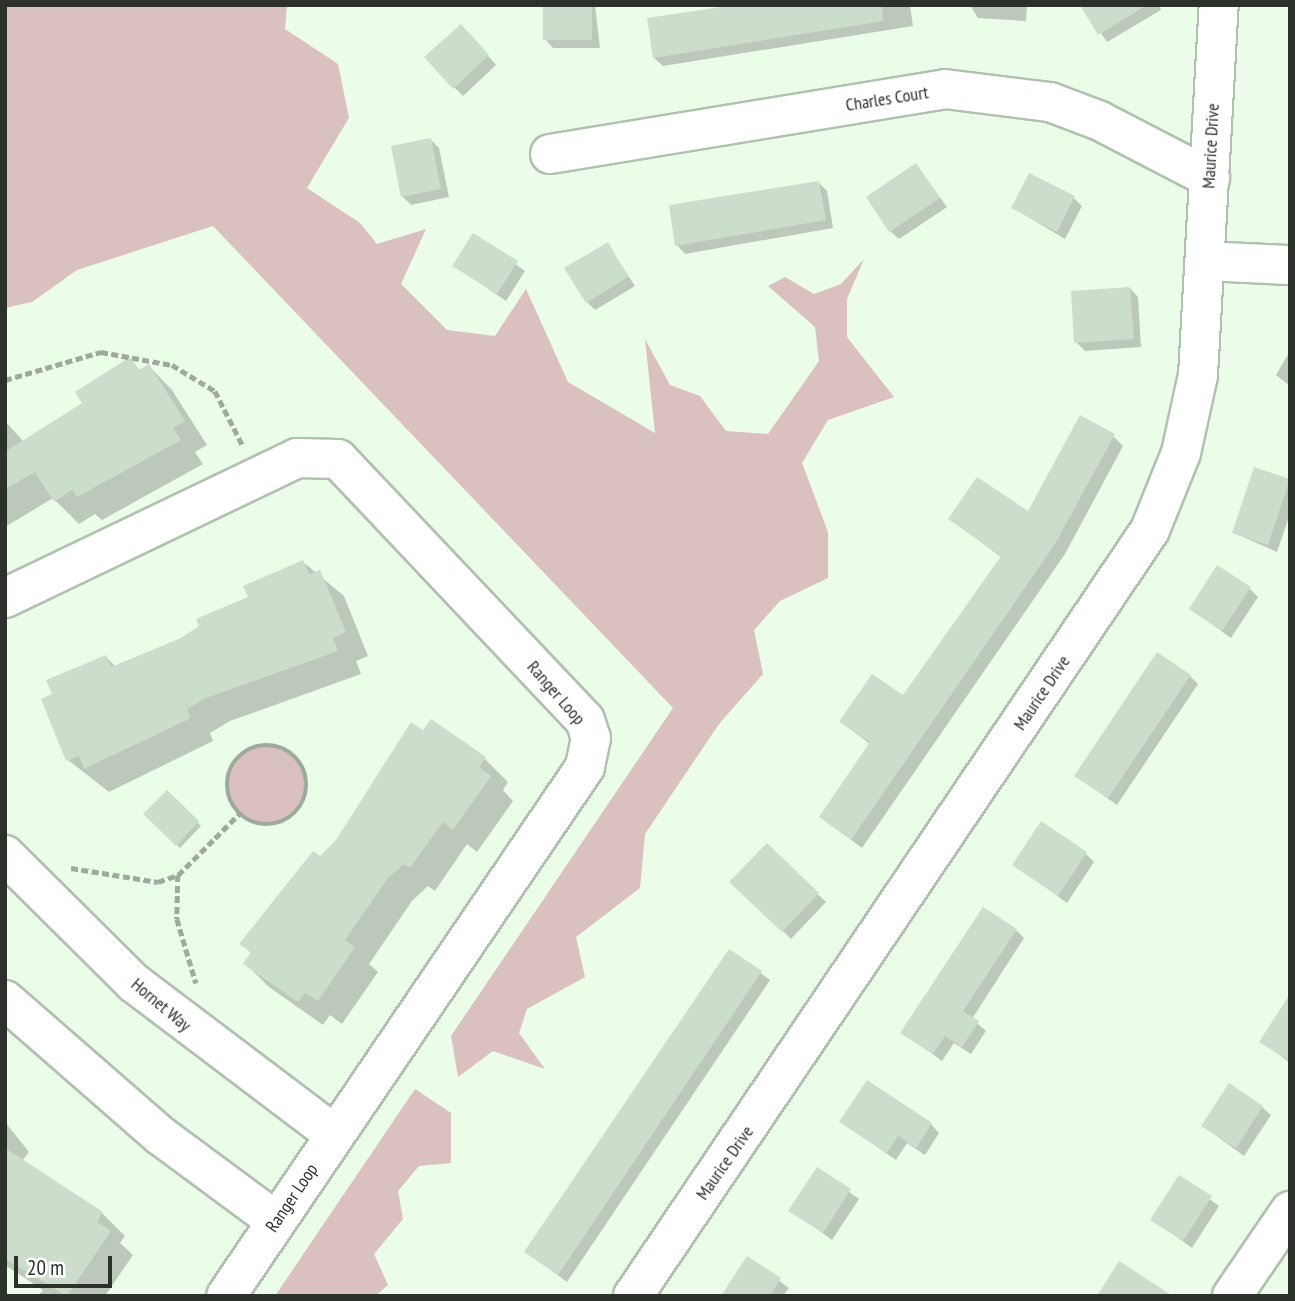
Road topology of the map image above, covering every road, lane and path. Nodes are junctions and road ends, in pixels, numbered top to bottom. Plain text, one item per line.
1 (1219, 5) edge
2 (550, 154) dead end
3 (1210, 178) junction
4 (1205, 261) junction
5 (1290, 265) edge
6 (5, 380) edge
7 (224, 407) dead end
8 (5, 597) edge
9 (239, 814) junction
10 (5, 855) edge
11 (58, 865) dead end
12 (178, 875) junction
13 (201, 996) dead end
14 (5, 1000) edge
15 (335, 1135) junction
16 (1290, 1211) edge
17 (276, 1221) junction
18 (226, 1296) edge
19 (633, 1296) edge
20 (1232, 1296) edge

1 - 3 street, Maurice Drive
2 - 3 street, Charles Court
3 - 4 street, Maurice Drive
4 - 5 street
4 - 19 street, Maurice Drive
6 - 7 path
8 - 15 street, Ranger Loop
9 - 9 path
9 - 12 path
10 - 15 street, Hornet Way
11 - 12 path
12 - 13 path
14 - 17 street
15 - 17 street, Ranger Loop
16 - 20 street
17 - 18 street, Ranger Loop

